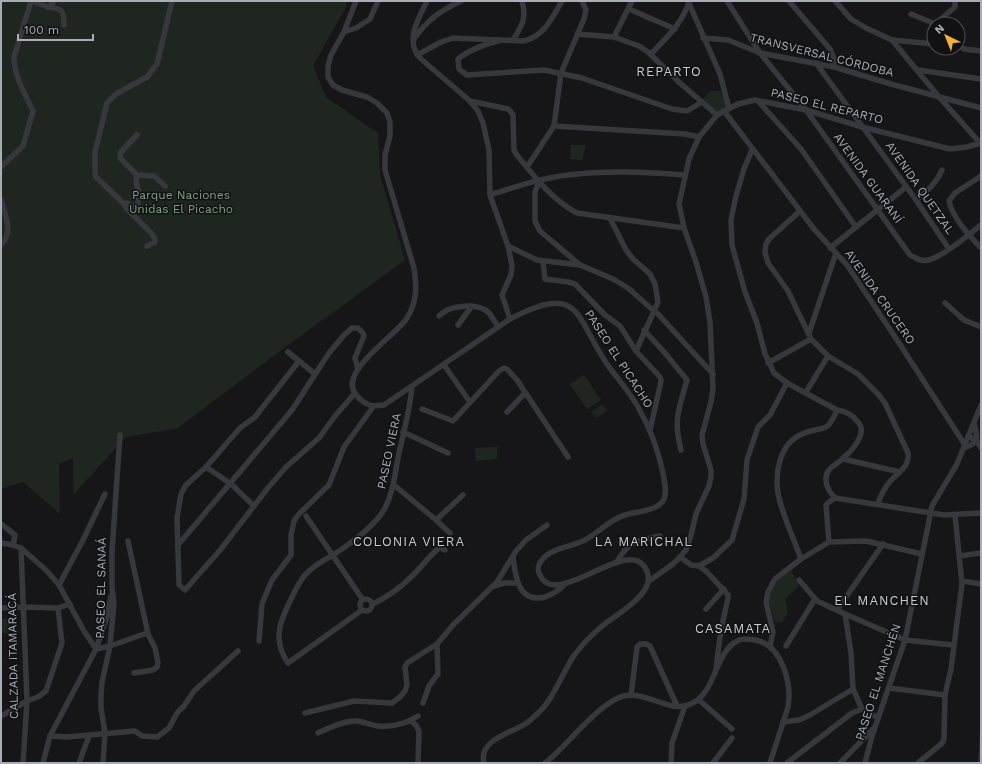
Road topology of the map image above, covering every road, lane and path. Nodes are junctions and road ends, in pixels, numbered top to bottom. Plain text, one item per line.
1 (32, 1) edge
2 (54, 1) edge
3 (172, 1) edge
4 (356, 1) edge
5 (378, 1) edge
6 (427, 1) edge
7 (461, 1) edge
8 (522, 1) edge
9 (562, 1) edge
10 (582, 1) edge
11 (632, 1) edge
12 (689, 1) edge
13 (727, 1) edge
14 (789, 1) edge
15 (834, 1) edge
16 (955, 1) edge
17 (48, 7) junction
18 (628, 9) junction
19 (911, 14) dead end
20 (944, 16) edge
21 (926, 20) edge
22 (64, 25) dead end
23 (675, 29) junction
24 (344, 32) junction
25 (577, 34) junction
26 (614, 37) junction
27 (703, 38) junction
28 (501, 40) junction
29 (514, 40) junction
30 (892, 40) junction
31 (412, 41) junction
32 (926, 43) edge
33 (966, 49) edge
34 (981, 51) edge
35 (760, 53) junction
36 (651, 54) junction
37 (417, 55) junction
38 (816, 63) junction
39 (834, 66) junction
40 (918, 70) junction
41 (561, 73) junction
42 (981, 79) edge
43 (939, 97) junction
44 (470, 101) junction
45 (758, 101) junction
46 (702, 102) junction
47 (981, 108) edge
48 (727, 110) junction
49 (806, 110) junction
50 (717, 115) junction
51 (554, 126) junction
52 (862, 127) junction
53 (137, 135) dead end
54 (699, 137) junction
55 (981, 143) edge
56 (752, 150) junction
57 (1, 167) edge
58 (527, 167) junction
59 (942, 170) dead end
60 (137, 175) junction
61 (685, 175) junction
62 (981, 176) edge
63 (539, 181) junction
64 (165, 186) dead end
65 (906, 186) junction
66 (490, 195) junction
67 (1, 200) edge
68 (916, 200) junction
69 (125, 205) junction
70 (877, 210) junction
71 (800, 211) junction
72 (610, 218) junction
73 (981, 225) edge
74 (856, 227) junction
75 (684, 228) junction
76 (969, 234) junction
77 (1, 245) edge
78 (147, 246) dead end
79 (508, 246) junction
80 (830, 248) junction
81 (981, 248) edge
82 (949, 249) junction
83 (836, 254) junction
84 (543, 262) junction
85 (580, 265) junction
86 (945, 302) dead end
87 (472, 306) junction
88 (654, 311) junction
89 (439, 316) dead end
90 (510, 319) junction
91 (458, 325) dead end
92 (498, 326) junction
93 (981, 328) edge
94 (644, 330) junction
95 (809, 333) junction
96 (812, 339) junction
97 (636, 351) junction
98 (288, 352) dead end
99 (828, 356) junction
100 (299, 361) junction
101 (768, 363) junction
102 (444, 365) junction
103 (358, 369) junction
104 (315, 374) junction
105 (713, 374) junction
106 (787, 383) junction
107 (412, 387) junction
108 (806, 392) junction
109 (355, 393) junction
110 (525, 393) junction
111 (470, 402) junction
112 (981, 405) edge
113 (373, 407) junction
114 (422, 409) dead end
115 (838, 410) junction
116 (507, 412) dead end
117 (974, 423) junction
118 (650, 430) junction
119 (403, 432) junction
120 (120, 435) dead end
121 (968, 436) junction
122 (977, 441) junction
123 (964, 446) junction
124 (981, 448) edge
125 (681, 450) dead end
126 (448, 453) dead end
127 (568, 457) dead end
128 (843, 459) junction
129 (206, 467) junction
130 (900, 472) junction
131 (231, 484) junction
132 (394, 486) junction
133 (105, 494) dead end
134 (463, 495) dead end
135 (835, 498) junction
136 (878, 503) junction
137 (254, 506) junction
138 (930, 512) junction
139 (981, 513) edge
140 (955, 515) junction
141 (306, 516) dead end
142 (436, 520) junction
143 (1, 524) edge
144 (547, 525) dead end
145 (450, 533) dead end
146 (660, 536) dead end
147 (128, 541) dead end
148 (830, 542) junction
149 (1, 543) edge
150 (883, 544) junction
151 (13, 545) junction
152 (178, 546) junction
153 (21, 548) junction
154 (445, 550) dead end
155 (981, 552) edge
156 (922, 554) junction
157 (333, 555) junction
158 (513, 556) junction
159 (959, 556) junction
160 (680, 557) junction
161 (801, 559) junction
162 (616, 563) junction
163 (699, 566) junction
164 (799, 580) dead end
165 (649, 581) junction
166 (962, 582) junction
167 (518, 583) junction
168 (566, 583) junction
169 (981, 584) edge
170 (59, 585) junction
171 (494, 586) junction
172 (112, 588) junction
173 (724, 589) junction
174 (815, 599) junction
175 (363, 600) junction
176 (70, 604) junction
177 (373, 604) junction
178 (23, 607) junction
179 (1, 608) edge
180 (58, 608) junction
181 (706, 609) dead end
182 (362, 610) junction
183 (837, 610) junction
184 (845, 614) junction
185 (148, 634) junction
186 (905, 640) junction
187 (259, 642) dead end
188 (437, 644) junction
189 (953, 645) junction
190 (110, 646) junction
191 (786, 646) dead end
192 (770, 647) junction
193 (96, 649) junction
194 (238, 651) dead end
195 (716, 671) junction
196 (134, 673) dead end
197 (888, 688) junction
198 (853, 689) junction
199 (631, 695) junction
200 (946, 695) junction
201 (699, 700) junction
202 (27, 701) junction
203 (423, 703) dead end
204 (677, 706) junction
205 (685, 706) junction
206 (862, 709) junction
207 (305, 713) dead end
208 (1, 716) edge
209 (418, 716) dead end
210 (878, 718) junction
211 (411, 721) junction
212 (783, 722) junction
213 (875, 727) junction
214 (732, 729) dead end
215 (105, 733) junction
216 (318, 733) dead end
217 (50, 736) junction
218 (89, 736) junction
219 (732, 738) dead end
220 (23, 763) edge
221 (43, 763) edge
222 (79, 763) edge
223 (103, 763) edge
224 (418, 763) edge
225 (484, 763) edge
226 (545, 763) edge
227 (671, 763) edge
228 (713, 763) edge
229 (770, 763) edge
230 (787, 763) edge
231 (840, 763) edge
232 (865, 763) edge
233 (918, 763) edge

1 - 17 street
1 - 57 street
2 - 17 street
3 - 69 street
4 - 24 street
5 - 24 street
6 - 31 street
7 - 31 street
8 - 29 street
9 - 29 street
10 - 25 street
11 - 18 street
12 - 23 street
12 - 27 street, AVENIDA CRUCERO
13 - 35 street, AVENIDA GUARANÍ
14 - 39 street
15 - 30 street
16 - 20 street
17 - 22 street
18 - 23 street
18 - 26 street
19 - 21 street
23 - 36 street
24 - 103 street
25 - 26 street
25 - 41 street
26 - 36 street
27 - 35 street, TRANSVERSAL CÓRDOBA
27 - 48 street, AVENIDA CRUCERO
28 - 29 street
28 - 37 street
28 - 41 street
30 - 32 street
30 - 40 street
31 - 37 street
33 - 34 street
35 - 38 street, TRANSVERSAL CÓRDOBA
35 - 49 street, AVENIDA GUARANÍ
36 - 46 street
37 - 44 street
38 - 39 street, TRANSVERSAL CÓRDOBA
38 - 52 street, AVENIDA QUETZAL
39 - 43 street, TRANSVERSAL CÓRDOBA
40 - 42 street
40 - 43 street
41 - 46 street
41 - 51 street
43 - 47 street, TRANSVERSAL CÓRDOBA
43 - 55 street
44 - 58 street
44 - 66 street
45 - 48 street, PASEO EL REPARTO
45 - 49 street, PASEO EL REPARTO
45 - 74 street
46 - 50 street
48 - 50 street, PASEO EL REPARTO
48 - 56 street, AVENIDA CRUCERO
49 - 52 street, PASEO EL REPARTO
49 - 70 street, AVENIDA GUARANÍ
50 - 54 street, PASEO EL REPARTO
51 - 54 street
51 - 58 street
52 - 55 street, PASEO EL REPARTO
52 - 65 street, AVENIDA QUETZAL
53 - 60 street
54 - 61 street, PASEO EL REPARTO
56 - 71 street, AVENIDA CRUCERO
56 - 101 street
58 - 63 street
59 - 68 street
60 - 64 street
60 - 69 street
61 - 63 street
61 - 75 street, PASEO EL REPARTO
62 - 76 street
63 - 66 street
63 - 72 street
63 - 85 street
65 - 68 street, AVENIDA QUETZAL
65 - 70 street
66 - 79 street
67 - 77 street
68 - 82 street, AVENIDA QUETZAL
69 - 78 street
70 - 74 street
70 - 82 street, AVENIDA GUARANÍ
71 - 80 street, AVENIDA CRUCERO
71 - 95 street
72 - 75 street
72 - 88 street
73 - 76 street, AVENIDA GUARANÍ
74 - 80 street
75 - 105 street, PASEO EL REPARTO
76 - 81 street
76 - 82 street, AVENIDA GUARANÍ
79 - 84 street
79 - 90 street
80 - 83 street, AVENIDA CRUCERO
83 - 95 street
83 - 123 street, AVENIDA CRUCERO
84 - 85 street
84 - 97 street
85 - 88 street
86 - 93 street
87 - 89 street
87 - 91 street
87 - 92 street
88 - 94 street
88 - 105 street
90 - 92 street, PASEO EL PICACHO
90 - 118 street, PASEO EL PICACHO
92 - 102 street, PASEO EL PICACHO
94 - 97 street
94 - 125 street
95 - 96 street
96 - 99 street
96 - 101 street
97 - 118 street
98 - 100 street
99 - 108 street
99 - 130 street
100 - 104 street
100 - 129 street
101 - 106 street
102 - 107 street, PASEO EL PICACHO
102 - 111 street
103 - 104 street
103 - 109 street
104 - 131 street
105 - 160 street, PASEO EL REPARTO
106 - 108 street
106 - 163 street
107 - 113 street, PASEO EL PICACHO
107 - 119 street, PASEO VIERA
108 - 115 street
109 - 113 street
109 - 137 street
110 - 111 street
110 - 116 street
110 - 127 street
111 - 114 street
112 - 117 street, PASEO EL MANCHÉN
113 - 187 street
115 - 128 street
115 - 161 street
117 - 121 street, PASEO EL MANCHÉN
117 - 122 street
118 - 168 street, PASEO EL PICACHO
119 - 126 street
119 - 132 street, PASEO VIERA
120 - 172 street, PASEO EL SANAÁ
121 - 122 street
121 - 123 street, PASEO EL MANCHÉN
122 - 123 street
122 - 124 street
123 - 138 street, PASEO EL MANCHÉN
128 - 130 street
128 - 135 street
129 - 131 street
129 - 152 street
130 - 136 street
131 - 137 street
131 - 152 street
132 - 142 street
132 - 157 street, PASEO VIERA
133 - 170 street
134 - 142 street
135 - 136 street
135 - 148 street
136 - 138 street
137 - 152 street
138 - 140 street
138 - 156 street, PASEO EL MANCHÉN
139 - 140 street
140 - 159 street
141 - 157 street
142 - 145 street
143 - 151 street
144 - 158 street
146 - 162 street
147 - 185 street
148 - 150 street
148 - 161 street
149 - 151 street
150 - 156 street
150 - 183 street
151 - 153 street
153 - 170 street
153 - 178 street, CALZADA ITAMARACÁ
154 - 177 street
155 - 159 street
156 - 186 street, PASEO EL MANCHÉN
157 - 175 street
157 - 182 street, PASEO VIERA
158 - 167 street
158 - 171 street
159 - 166 street
160 - 163 street
160 - 165 street, PASEO EL REPARTO
161 - 192 street
162 - 165 street, PASEO EL PICACHO
162 - 168 street, PASEO EL PICACHO
163 - 173 street
164 - 174 street
165 - 225 street
166 - 169 street
166 - 189 street
167 - 168 street
167 - 171 street
170 - 176 street
171 - 188 street
172 - 190 street, PASEO EL SANAÁ
172 - 193 street
173 - 181 street
173 - 195 street
174 - 183 street
174 - 191 street
175 - 177 street
175 - 182 street
176 - 180 street
176 - 193 street
177 - 182 street
178 - 179 street
178 - 180 street
178 - 202 street, CALZADA ITAMARACÁ
180 - 202 street
183 - 184 street
184 - 186 street
184 - 198 street
185 - 190 street
185 - 196 street
186 - 189 street
186 - 197 street, PASEO EL MANCHÉN
188 - 203 street
188 - 207 street
189 - 200 street
190 - 193 street
190 - 215 street, PASEO EL SANAÁ
192 - 195 street
192 - 212 street
193 - 217 street
194 - 215 street
195 - 201 street
197 - 200 street
197 - 210 street, PASEO EL MANCHÉN
198 - 206 street
198 - 212 street
199 - 204 street
199 - 204 street
199 - 226 street
200 - 233 street
201 - 205 street
201 - 214 street
202 - 208 street
202 - 220 street, CALZADA ITAMARACÁ
204 - 205 street
205 - 227 street
206 - 210 street
206 - 230 street
209 - 211 street
210 - 213 street, PASEO EL MANCHÉN
211 - 216 street
211 - 224 street
212 - 229 street
213 - 231 street
213 - 232 street, PASEO EL MANCHÉN
215 - 218 street
215 - 223 street, PASEO EL SANAÁ
217 - 218 street
217 - 221 street
218 - 222 street
219 - 228 street

